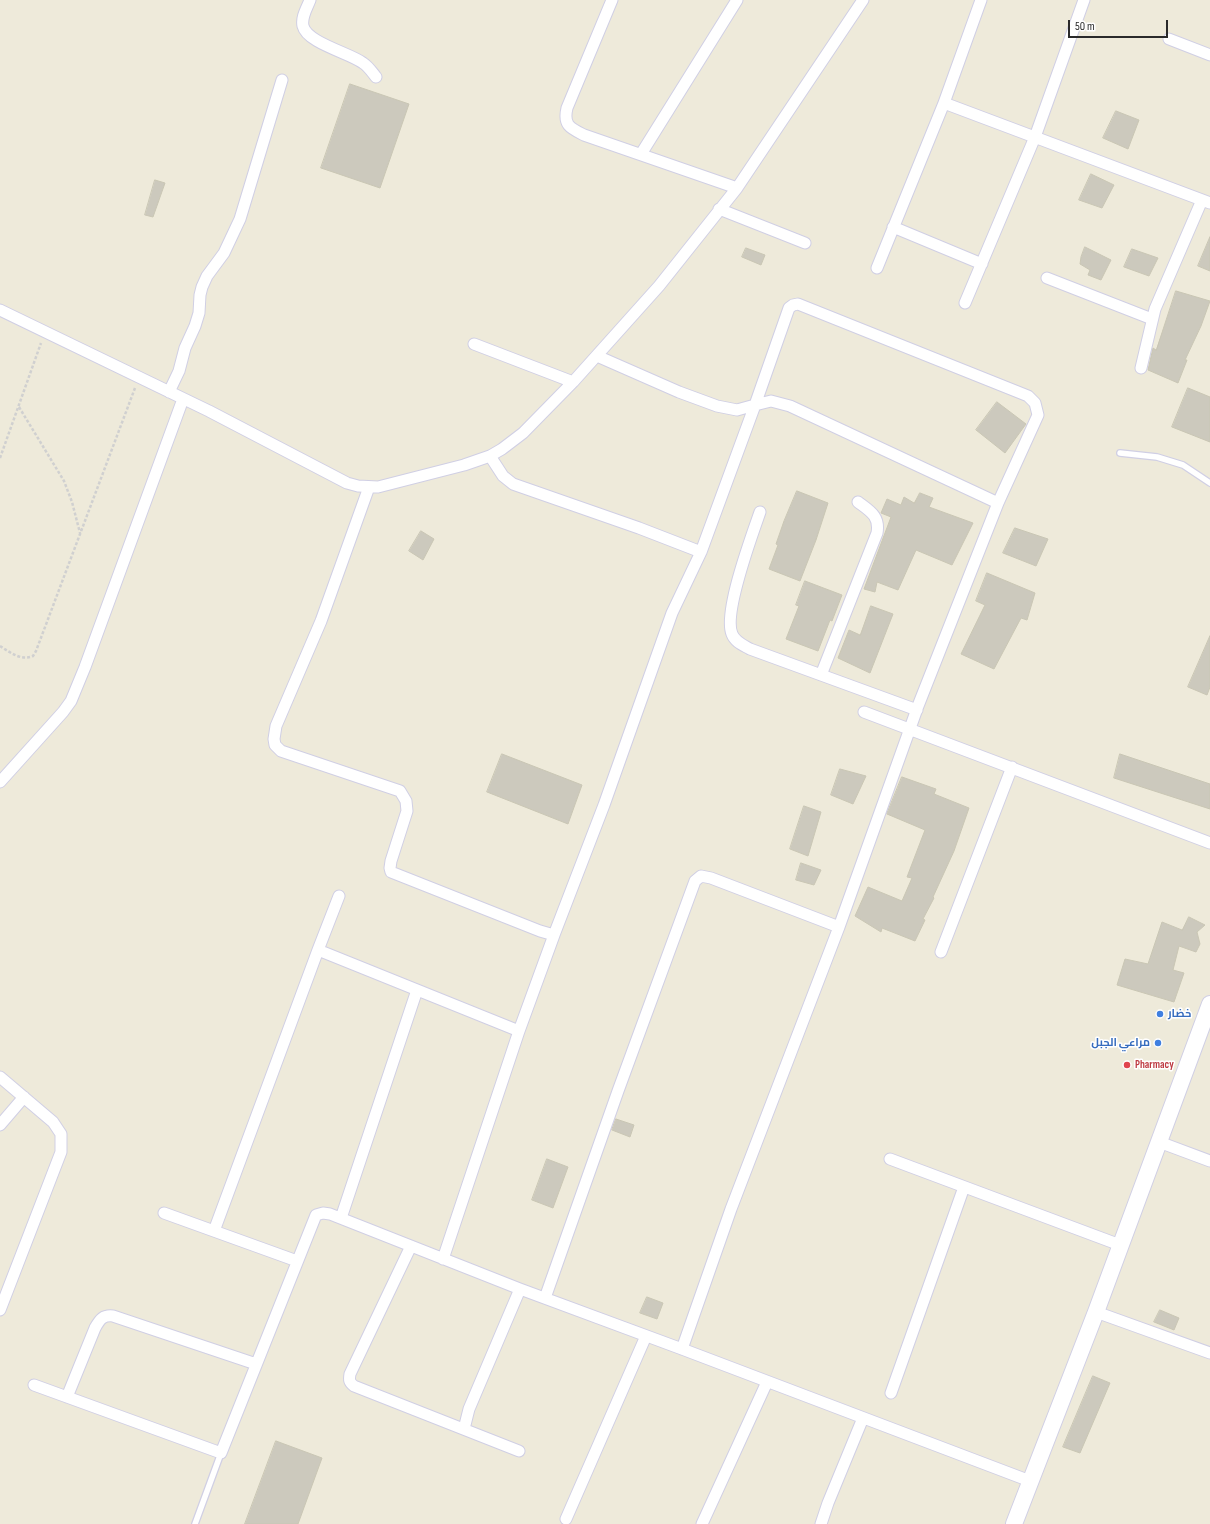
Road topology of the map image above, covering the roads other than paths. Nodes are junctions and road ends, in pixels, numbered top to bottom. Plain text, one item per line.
1 (310, 0) edge
2 (612, 0) edge
3 (737, 0) edge
4 (863, 0) edge
5 (982, 0) edge
6 (1084, 0) edge
7 (1170, 39) dead end
8 (1210, 55) edge
9 (376, 76) dead end
10 (282, 80) dead end
11 (944, 103) junction
12 (1035, 137) junction
13 (641, 154) junction
14 (737, 188) junction
15 (1206, 202) edge
16 (720, 209) junction
17 (893, 227) junction
18 (805, 243) dead end
19 (982, 264) junction
20 (877, 268) dead end
21 (1046, 278) dead end
22 (965, 303) dead end
23 (0, 310) edge
24 (1152, 319) junction
25 (474, 344) dead end
26 (597, 356) junction
27 (1141, 368) dead end
28 (574, 382) junction
29 (169, 392) junction
30 (183, 399) junction
31 (755, 405) junction
32 (1120, 453) dead end
33 (490, 456) junction
34 (1210, 483) edge
35 (369, 487) junction
36 (858, 502) dead end
37 (998, 503) junction
38 (760, 512) dead end
39 (701, 552) junction
40 (821, 675) junction
41 (917, 710) junction
42 (864, 712) dead end
43 (910, 728) junction
44 (1012, 767) junction
45 (0, 782) edge
46 (1210, 843) edge
47 (339, 896) dead end
48 (839, 927) junction
49 (554, 935) junction
50 (318, 950) junction
51 (941, 952) dead end
52 (417, 990) junction
53 (1210, 1004) edge
54 (519, 1031) junction
55 (0, 1077) edge
56 (24, 1097) junction
57 (0, 1126) edge
58 (1159, 1142) junction
59 (890, 1159) dead end
60 (1210, 1161) edge
61 (964, 1187) junction
62 (164, 1213) dead end
63 (341, 1218) junction
64 (214, 1231) junction
65 (1120, 1245) junction
66 (411, 1246) junction
67 (443, 1258) junction
68 (297, 1261) junction
69 (520, 1289) junction
70 (545, 1298) junction
71 (0, 1310) edge
72 (1096, 1312) junction
73 (646, 1336) junction
74 (682, 1349) junction
75 (1210, 1353) edge
76 (256, 1364) junction
77 (767, 1382) junction
78 (34, 1385) dead end
79 (891, 1393) dead end
80 (67, 1397) junction
81 (863, 1418) junction
82 (464, 1429) junction
83 (519, 1451) dead end
84 (221, 1453) junction
85 (1030, 1481) junction
86 (566, 1519) dead end
87 (194, 1524) edge
88 (702, 1524) edge
89 (821, 1524) edge
90 (1014, 1524) edge

1 - 9 street
2 - 13 street
3 - 13 street
4 - 14 street
5 - 11 street
6 - 12 street
7 - 8 street
10 - 29 street
11 - 12 street
11 - 17 street
12 - 15 street
12 - 19 street
13 - 14 street
14 - 16 street
15 - 24 street
16 - 18 street
16 - 26 street
17 - 19 street
17 - 20 street
19 - 22 street
21 - 24 street
23 - 29 street
24 - 27 street
25 - 28 street
26 - 28 street
26 - 31 street
28 - 33 street
29 - 30 street
30 - 35 street
30 - 45 street
31 - 37 street
31 - 37 street
31 - 39 street
32 - 34 lane
33 - 35 street
33 - 39 street
35 - 49 street
36 - 40 street
37 - 41 street
38 - 40 street
39 - 49 street
40 - 41 street
41 - 43 street
42 - 43 street
43 - 44 street
43 - 48 street
44 - 46 street
44 - 51 street
47 - 50 street
48 - 70 street
48 - 74 street
49 - 54 street
50 - 52 street
50 - 64 street
52 - 54 street
52 - 63 street
53 - 58 street
54 - 67 street
55 - 56 street
56 - 57 street
56 - 71 street
58 - 60 street
58 - 65 street
59 - 61 street
61 - 65 street
61 - 79 street
62 - 64 street
63 - 66 street
63 - 68 street
64 - 68 street
65 - 72 street
66 - 67 street
66 - 82 street
67 - 69 street
68 - 76 street
69 - 70 street
69 - 82 street
70 - 73 street
72 - 75 street
72 - 85 street
73 - 74 street
73 - 86 street
74 - 77 street
76 - 80 street
76 - 84 street
77 - 81 street
77 - 88 street
78 - 80 street
80 - 84 street
81 - 85 street
81 - 89 street
82 - 83 street
84 - 87 lane
85 - 90 street

